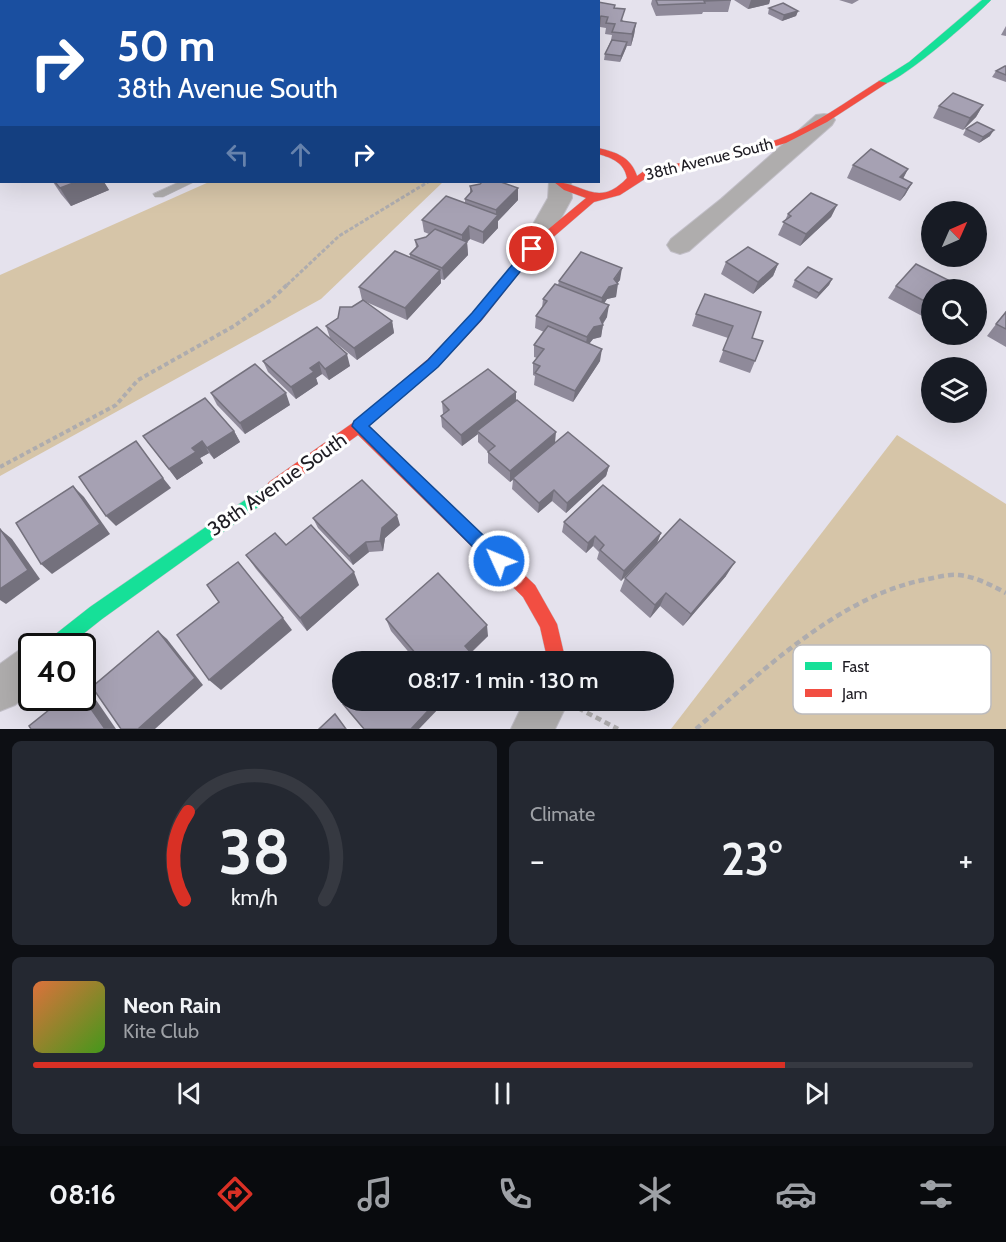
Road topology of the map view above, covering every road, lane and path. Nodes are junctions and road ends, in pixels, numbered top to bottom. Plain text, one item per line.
1 (987, 0) edge
2 (824, 120) junction
3 (600, 152) edge
4 (618, 157) junction
5 (703, 161) junction
6 (186, 183) edge
7 (426, 183) edge
8 (560, 183) edge
9 (561, 183) edge
10 (629, 184) junction
11 (159, 194) dead end
12 (601, 196) junction
13 (680, 245) dead end
14 (532, 249) junction
15 (359, 426) junction
16 (0, 467) edge
17 (1006, 593) edge
18 (71, 633) edge
19 (800, 645) edge
20 (793, 650) edge
21 (556, 651) edge
22 (18, 676) edge
23 (0, 690) edge
24 (552, 711) edge
25 (579, 711) edge
26 (532, 729) edge
27 (618, 729) edge
28 (696, 729) edge

1 - 2 street, 38th Avenue South
2 - 5 street, 38th Avenue South
2 - 13 street, 38th Avenue South
3 - 4 street
4 - 5 street
4 - 10 street
5 - 10 street, 38th Avenue South
6 - 11 lane
7 - 16 path
8 - 14 street, 38th Avenue South
9 - 12 street
10 - 12 street, 38th Avenue South
12 - 14 street, 38th Avenue South
14 - 15 street, 38th Avenue South
15 - 18 street, 38th Avenue South
15 - 21 street
17 - 19 path
20 - 28 path
22 - 23 street
24 - 26 street
25 - 27 path

